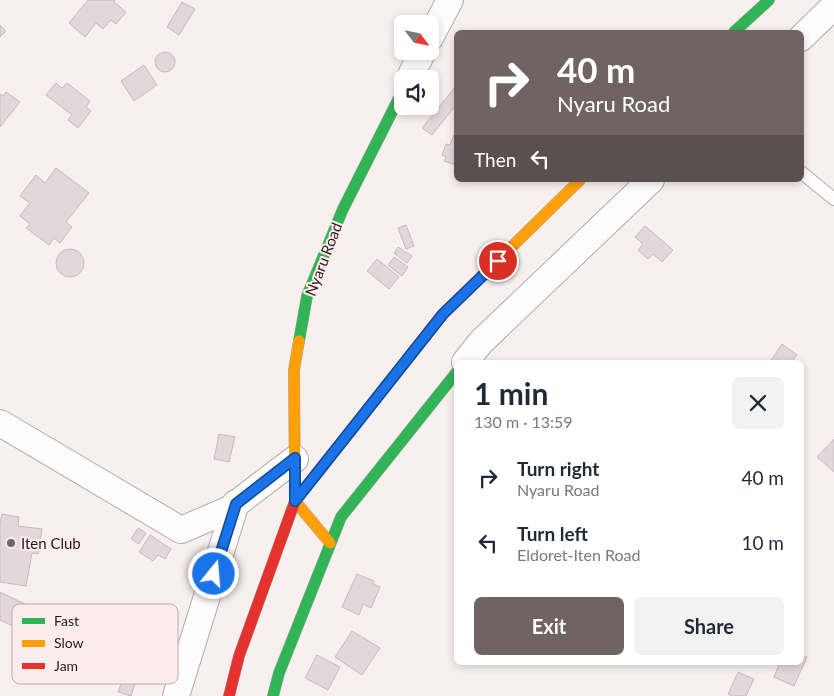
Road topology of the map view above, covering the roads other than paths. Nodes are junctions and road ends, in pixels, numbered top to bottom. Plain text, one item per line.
1 (450, 0) edge
2 (769, 0) edge
3 (834, 6) edge
4 (439, 21) edge
5 (736, 30) edge
6 (804, 35) edge
7 (394, 108) edge
8 (804, 174) edge
9 (578, 182) edge
10 (649, 182) edge
11 (834, 199) edge
12 (466, 360) edge
13 (454, 376) edge
14 (0, 422) edge
15 (295, 458) junction
16 (295, 501) junction
17 (236, 504) junction
18 (330, 543) junction
19 (176, 696) edge
20 (229, 696) edge
21 (273, 696) edge

1 - 4 street
2 - 5 street
3 - 6 street
7 - 15 street, Nyaru Road
8 - 11 lane
9 - 16 street
10 - 12 street
13 - 18 street
14 - 17 street
15 - 16 street, Nyaru Road
15 - 17 street
16 - 18 street
16 - 20 street
17 - 19 street
18 - 21 street

